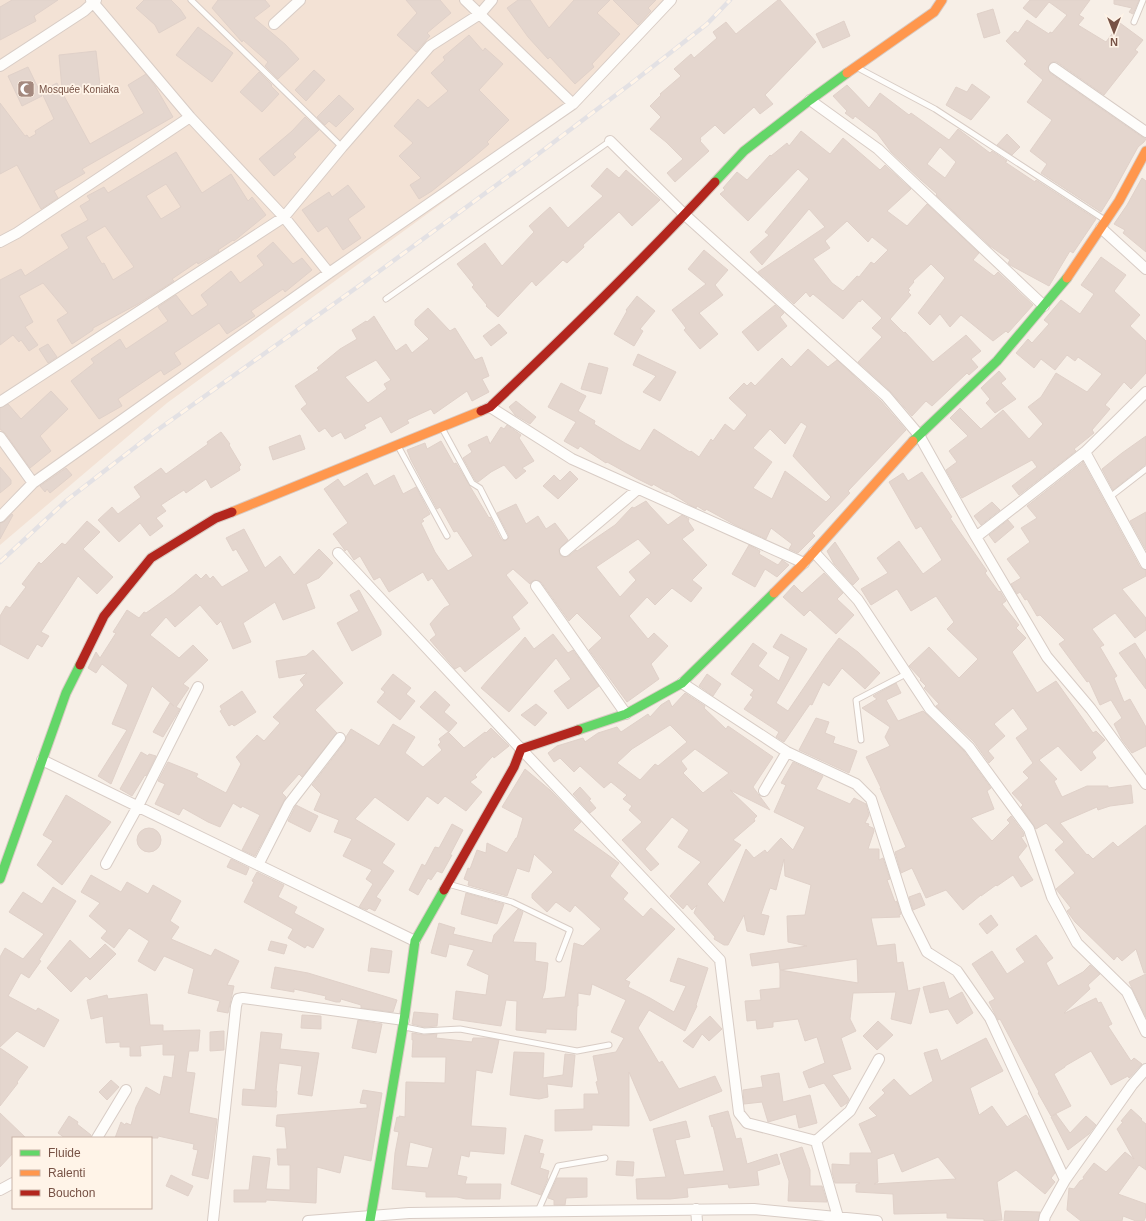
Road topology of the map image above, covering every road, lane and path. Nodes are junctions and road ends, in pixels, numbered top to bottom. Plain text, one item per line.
1 (191, 0) edge
2 (300, 0) edge
3 (466, 0) edge
4 (492, 0) edge
5 (671, 0) edge
6 (942, 0) edge
7 (1143, 0) edge
8 (93, 1) edge
9 (480, 14) junction
10 (1134, 22) dead end
11 (274, 24) dead end
12 (0, 66) edge
13 (857, 68) junction
14 (1054, 68) dead end
15 (810, 100) junction
16 (573, 104) junction
17 (190, 117) junction
18 (1146, 132) edge
19 (610, 141) joint
20 (342, 147) junction
21 (1146, 151) edge
22 (685, 215) junction
23 (284, 217) junction
24 (1103, 224) junction
25 (0, 242) edge
26 (1146, 269) edge
27 (329, 273) junction
28 (386, 299) dead end
29 (1044, 306) junction
30 (1146, 392) edge
31 (0, 402) edge
32 (490, 407) junction
33 (441, 427) junction
34 (919, 435) junction
35 (0, 437) edge
36 (397, 445) junction
37 (1085, 452) junction
38 (1146, 469) edge
39 (33, 483) junction
40 (638, 489) junction
41 (1110, 497) junction
42 (0, 517) edge
43 (447, 536) dead end
44 (505, 537) dead end
45 (976, 537) junction
46 (565, 551) dead end
47 (338, 552) dead end
48 (814, 552) junction
49 (804, 563) junction
50 (1146, 564) edge
51 (536, 586) dead end
52 (906, 674) junction
53 (682, 683) junction
54 (198, 687) dead end
55 (626, 714) junction
56 (340, 738) dead end
57 (861, 740) dead end
58 (521, 749) junction
59 (787, 752) junction
60 (42, 760) junction
61 (1146, 784) edge
62 (764, 791) dead end
63 (138, 806) junction
64 (4, 854) edge
65 (106, 864) dead end
66 (258, 865) junction
67 (0, 879) edge
68 (447, 884) junction
69 (415, 941) junction
70 (559, 959) dead end
71 (403, 1023) junction
72 (1146, 1032) edge
73 (609, 1045) dead end
74 (879, 1059) dead end
75 (1146, 1069) edge
76 (126, 1090) dead end
77 (98, 1137) edge
78 (816, 1141) junction
79 (605, 1158) dead end
80 (1065, 1180) junction
81 (12, 1184) edge
82 (0, 1190) edge
83 (696, 1209) junction
84 (538, 1216) edge
85 (838, 1217) junction
86 (371, 1218) edge
87 (213, 1221) edge
88 (308, 1221) edge
89 (697, 1221) edge
90 (877, 1221) edge
91 (1044, 1221) edge

1 - 20 lane
2 - 11 street
3 - 9 street
4 - 9 street
5 - 16 street
6 - 13 street
7 - 10 lane
8 - 12 street
8 - 17 street
9 - 16 street
9 - 20 street
13 - 15 street
13 - 24 lane
14 - 18 street
15 - 22 street
15 - 29 street
16 - 27 street
17 - 23 street
17 - 25 street
19 - 22 street
19 - 28 lane
20 - 23 street
21 - 24 street
22 - 32 street
22 - 34 street
23 - 27 street
23 - 31 street
24 - 26 street
24 - 29 street
27 - 39 street
29 - 34 street
30 - 37 street
32 - 33 street
32 - 40 street
33 - 36 street
33 - 44 lane
34 - 45 street
34 - 48 street
35 - 39 street
36 - 43 lane
36 - 60 street
37 - 41 street
37 - 45 street
38 - 41 lane
39 - 42 street
40 - 46 street
40 - 49 street
41 - 50 street
45 - 61 street
47 - 58 street
48 - 49 street
48 - 52 street
49 - 53 street
51 - 55 street
52 - 57 lane
52 - 72 street
53 - 55 street
53 - 59 street
54 - 63 street
55 - 58 street
56 - 66 street
58 - 68 street
58 - 78 street
59 - 62 street
59 - 80 street
60 - 63 street
60 - 64 street
63 - 65 street
63 - 66 street
64 - 67 street
66 - 69 street
68 - 69 street
68 - 70 lane
69 - 71 street
71 - 73 lane
71 - 86 street
71 - 87 street
74 - 78 street
75 - 80 street
76 - 77 street
78 - 85 street
79 - 84 lane
80 - 91 street
81 - 82 street
83 - 84 street
83 - 85 street
83 - 89 street
84 - 86 street
85 - 90 street
86 - 88 street

